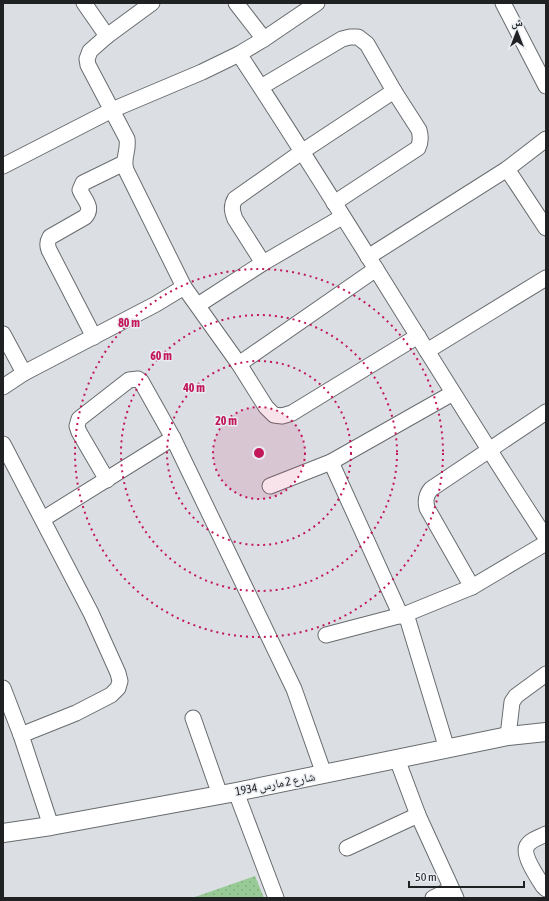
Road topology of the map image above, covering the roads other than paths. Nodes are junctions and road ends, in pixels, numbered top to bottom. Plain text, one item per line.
1 (84, 3) edge
2 (152, 3) edge
3 (236, 3) edge
4 (317, 3) edge
5 (503, 3) edge
6 (107, 36) junction
7 (264, 39) junction
8 (239, 54) junction
9 (546, 86) edge
10 (261, 87) junction
11 (394, 91) junction
12 (112, 110) junction
13 (546, 139) edge
14 (303, 151) junction
15 (124, 163) junction
16 (3, 166) edge
17 (506, 168) junction
18 (334, 203) junction
19 (342, 217) junction
20 (546, 228) edge
21 (368, 257) junction
22 (263, 263) junction
23 (376, 270) junction
24 (546, 278) edge
25 (184, 286) junction
26 (198, 305) junction
27 (3, 334) edge
28 (418, 336) junction
29 (94, 337) junction
30 (427, 351) junction
31 (239, 364) junction
32 (24, 373) junction
33 (3, 386) edge
34 (453, 393) junction
35 (546, 412) edge
36 (173, 438) junction
37 (3, 444) edge
38 (490, 450) junction
39 (331, 462) junction
40 (107, 480) junction
41 (270, 486) dead end
42 (43, 519) junction
43 (546, 538) edge
44 (546, 543) edge
45 (472, 587) junction
46 (403, 615) junction
47 (326, 635) dead end
48 (546, 674) edge
49 (3, 688) edge
50 (193, 718) dead end
51 (546, 732) edge
52 (21, 735) junction
53 (508, 736) junction
54 (447, 750) junction
55 (397, 759) junction
56 (324, 774) junction
57 (228, 794) junction
58 (418, 816) junction
59 (51, 826) junction
60 (3, 833) edge
61 (546, 834) edge
62 (347, 848) dead end
63 (546, 889) edge
64 (453, 893) edge
65 (276, 898) edge
66 (434, 898) edge

1 - 6 street
2 - 6 street
3 - 7 street
4 - 7 street
5 - 9 street
6 - 12 street
7 - 8 street
8 - 10 street
8 - 12 street
10 - 11 street
10 - 14 street
11 - 14 street
11 - 18 street
12 - 15 street
12 - 16 street
13 - 17 street
14 - 18 street
14 - 22 street
15 - 25 street
15 - 29 street
17 - 20 street
17 - 21 street
18 - 19 street
19 - 21 street
19 - 22 street
21 - 23 street
22 - 26 street
23 - 28 street
23 - 31 street
24 - 30 street
25 - 26 street
25 - 29 street
26 - 31 street
27 - 32 street
28 - 30 street
28 - 31 street
29 - 32 street
30 - 34 street
32 - 33 street
34 - 38 street
34 - 39 street
35 - 38 street
36 - 40 street
36 - 40 street
36 - 56 street
37 - 42 street
38 - 43 street
38 - 45 street
39 - 41 street
39 - 46 street
40 - 42 street
42 - 52 street
44 - 45 street
45 - 46 street
46 - 47 street
46 - 54 street
48 - 53 street
49 - 52 street
50 - 57 street
51 - 53 street, شارع 2 مارس 1934
52 - 59 street
53 - 54 street, شارع 2 مارس 1934
54 - 55 street, شارع 2 مارس 1934
55 - 56 street, شارع 2 مارس 1934
55 - 58 street
56 - 57 street, شارع 2 مارس 1934
57 - 59 street, شارع 2 مارس 1934
57 - 65 street
58 - 62 street
58 - 64 street
59 - 60 street, شارع 2 مارس 1934
61 - 63 street
64 - 66 street

